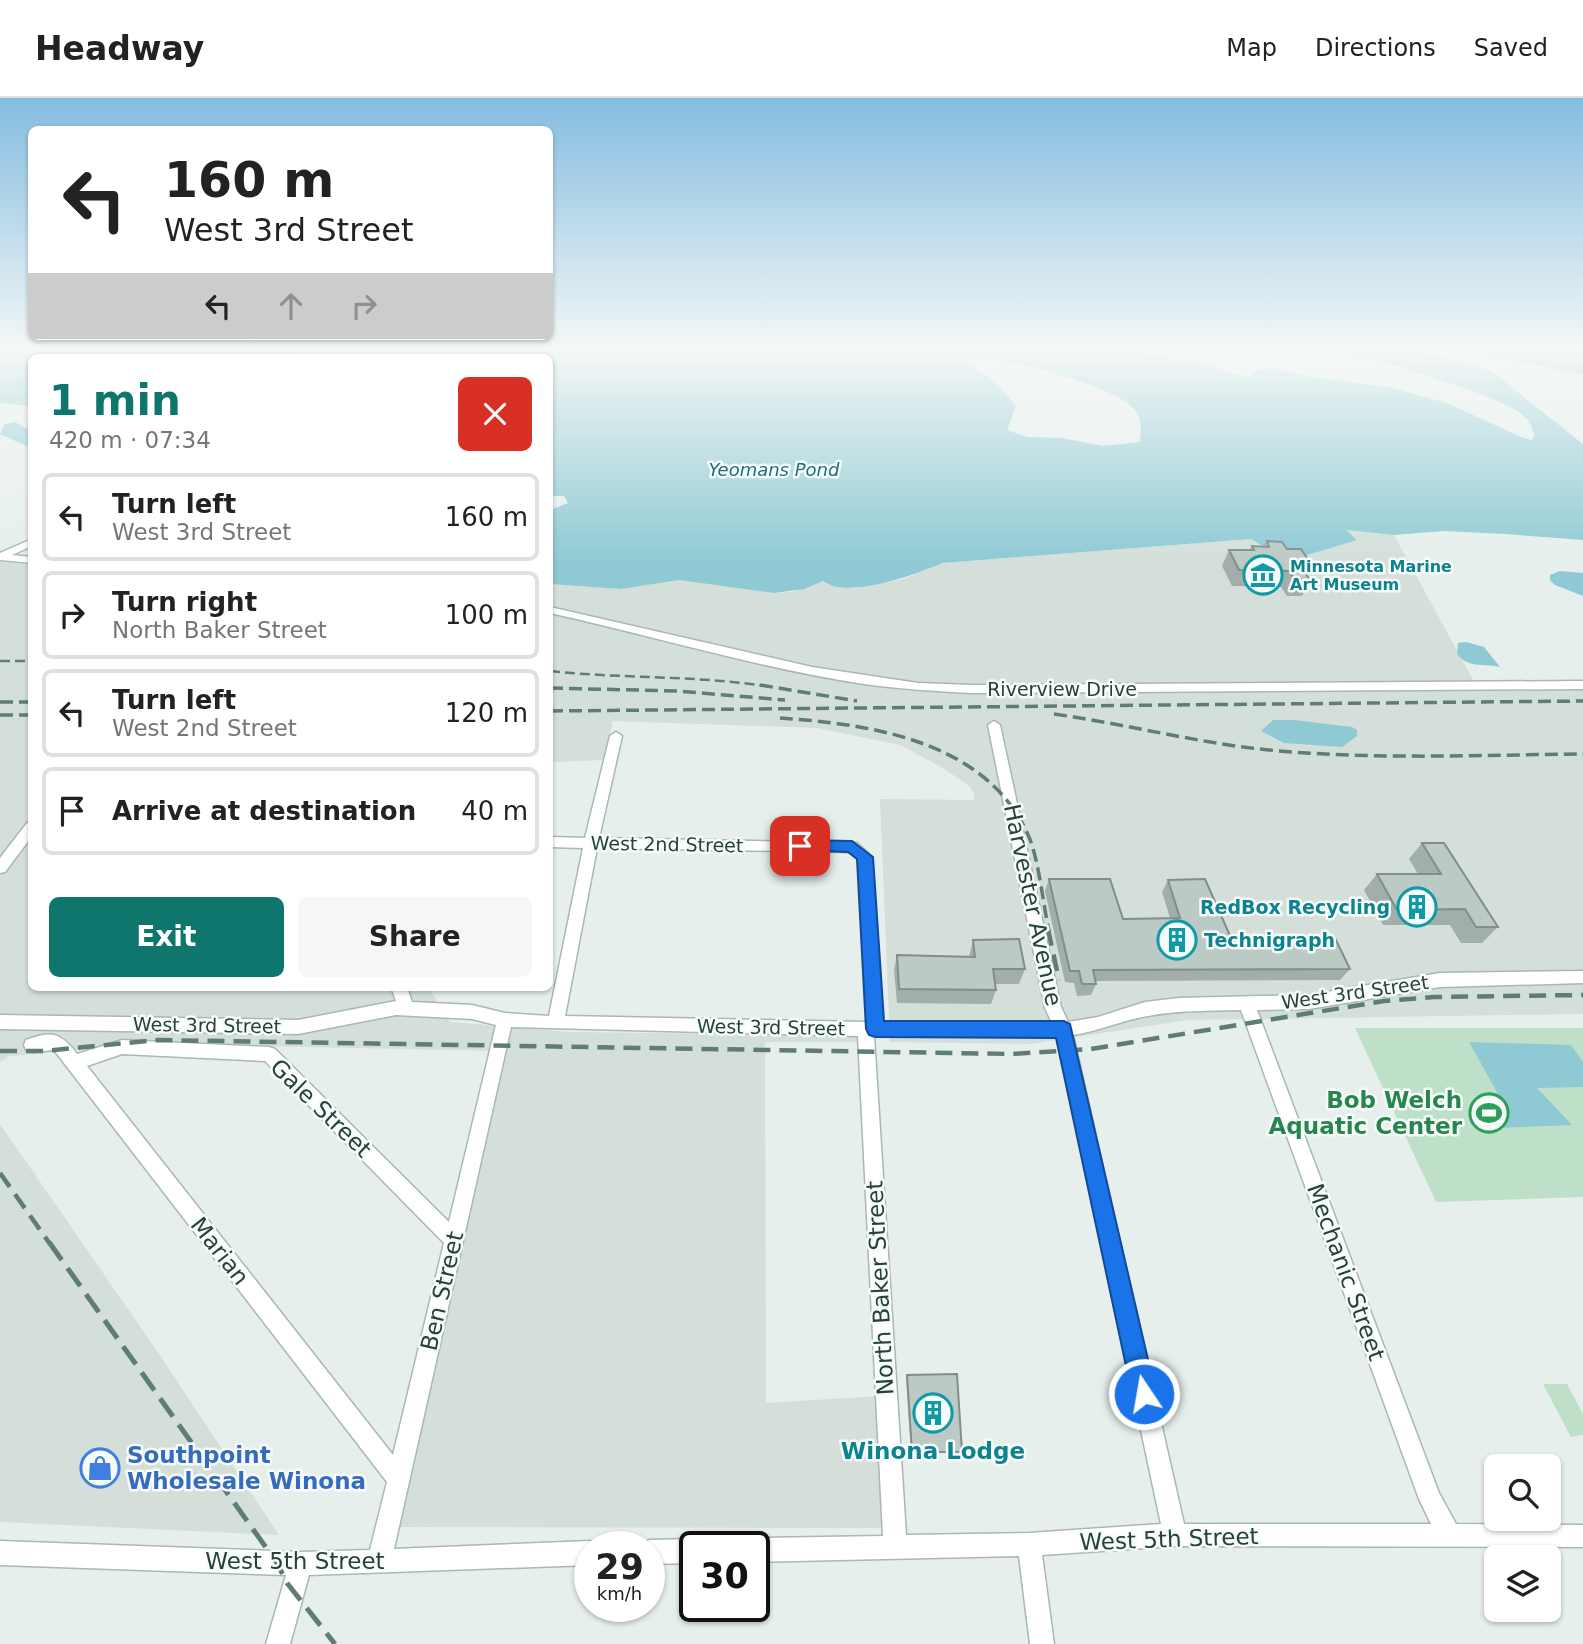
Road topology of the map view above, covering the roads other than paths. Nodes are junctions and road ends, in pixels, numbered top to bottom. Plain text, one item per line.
1 (28, 544) edge
2 (1, 557) edge
3 (28, 560) edge
4 (553, 611) edge
5 (1583, 685) edge
6 (994, 725) dead end
7 (616, 736) dead end
8 (28, 831) edge
9 (553, 842) edge
10 (591, 842) junction
11 (865, 857) joint
12 (0, 868) edge
13 (1583, 977) edge
14 (400, 991) edge
15 (1247, 1005) junction
16 (407, 1010) junction
17 (505, 1020) junction
18 (0, 1022) edge
19 (556, 1023) junction
20 (871, 1029) junction
21 (1064, 1030) junction
22 (32, 1045) dead end
23 (73, 1063) junction
24 (454, 1240) junction
25 (399, 1480) junction
26 (1175, 1535) junction
27 (1583, 1536) edge
28 (1450, 1537) junction
29 (1029, 1544) junction
30 (895, 1548) junction
31 (770, 1550) edge
32 (0, 1553) edge
33 (574, 1554) edge
34 (379, 1562) junction
35 (301, 1564) junction
36 (278, 1644) edge
37 (1042, 1644) edge

1 - 2 street
2 - 3 street
4 - 5 street, Riverview Drive
6 - 21 street, Harvester Avenue
7 - 10 street
8 - 12 street
9 - 10 street, West 2nd Street
10 - 11 street, West 2nd Street
10 - 19 street
11 - 20 street, North Baker Street
13 - 15 street, West 3rd Street
14 - 16 street
15 - 21 street, West 3rd Street
15 - 28 street, Mechanic Street
16 - 17 street, West 3rd Street
16 - 18 street, West 3rd Street
17 - 19 street, West 3rd Street
17 - 24 street, Ben Street
19 - 20 street, West 3rd Street
20 - 21 street, West 3rd Street
20 - 30 street, North Baker Street
21 - 26 street, Harvester Avenue
22 - 23 street, Marian
23 - 24 street, Gale Street
23 - 25 street, Marian
24 - 25 street, Ben Street
25 - 34 street, Ben Street
26 - 28 street, West 5th Street
26 - 29 street, West 5th Street
27 - 28 street, West 5th Street
29 - 30 street, West 5th Street
29 - 37 street
30 - 31 street, West 5th Street
32 - 35 street, West 5th Street
33 - 34 street, West 5th Street
34 - 35 street, West 5th Street
35 - 36 street

